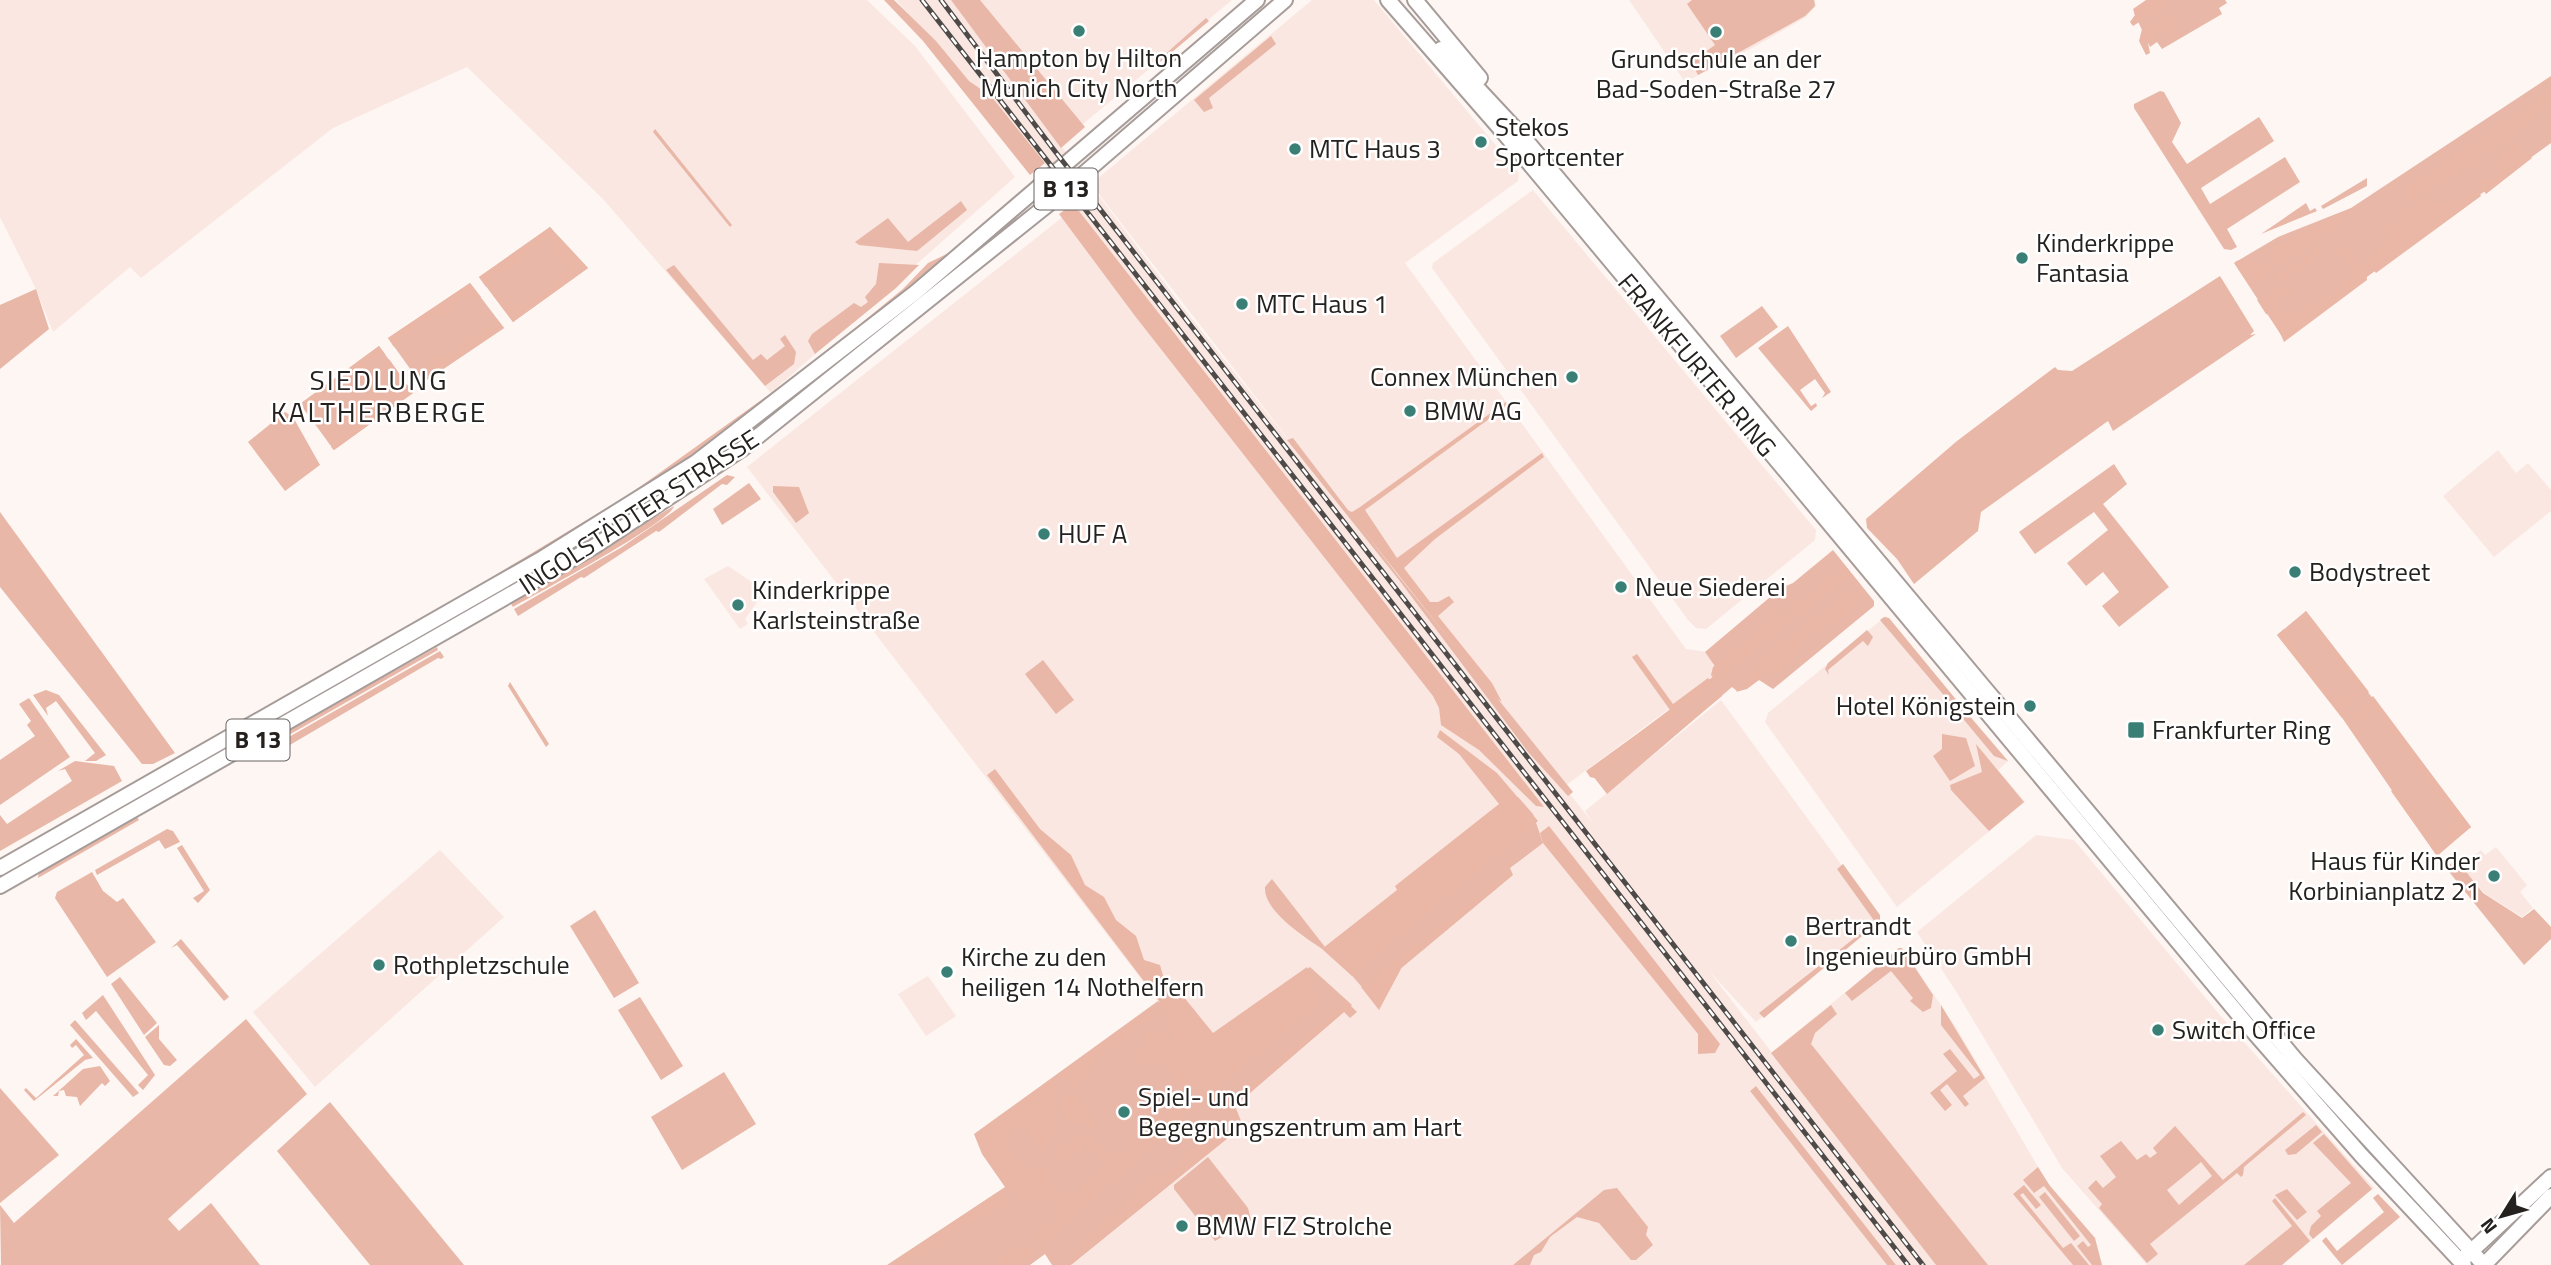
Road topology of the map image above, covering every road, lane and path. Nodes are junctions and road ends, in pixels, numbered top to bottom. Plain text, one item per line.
1 (1257, 0) edge
2 (1285, 0) edge
3 (1388, 0) edge
4 (1400, 0) edge
5 (1415, 0) edge
6 (1437, 46) junction
7 (1504, 134) junction
8 (1524, 138) junction
9 (0, 868) edge
10 (0, 886) edge
11 (2551, 1177) edge
12 (2551, 1196) edge
13 (2463, 1261) edge
14 (2484, 1265) edge

1 - 9 main road, INGOLSTÄDTER STRASSE / B 13
2 - 10 main road, INGOLSTÄDTER STRASSE / B 13
3 - 7 main road, FRANKFURTER RING
4 - 6 main road, FRANKFURTER RING
5 - 8 main road, FRANKFURTER RING
6 - 7 main road, FRANKFURTER RING
6 - 8 main road, FRANKFURTER RING
7 - 13 main road, FRANKFURTER RING
8 - 13 main road, FRANKFURTER RING
11 - 13 main road
12 - 14 main road
13 - 14 main road, FRANKFURTER RING

